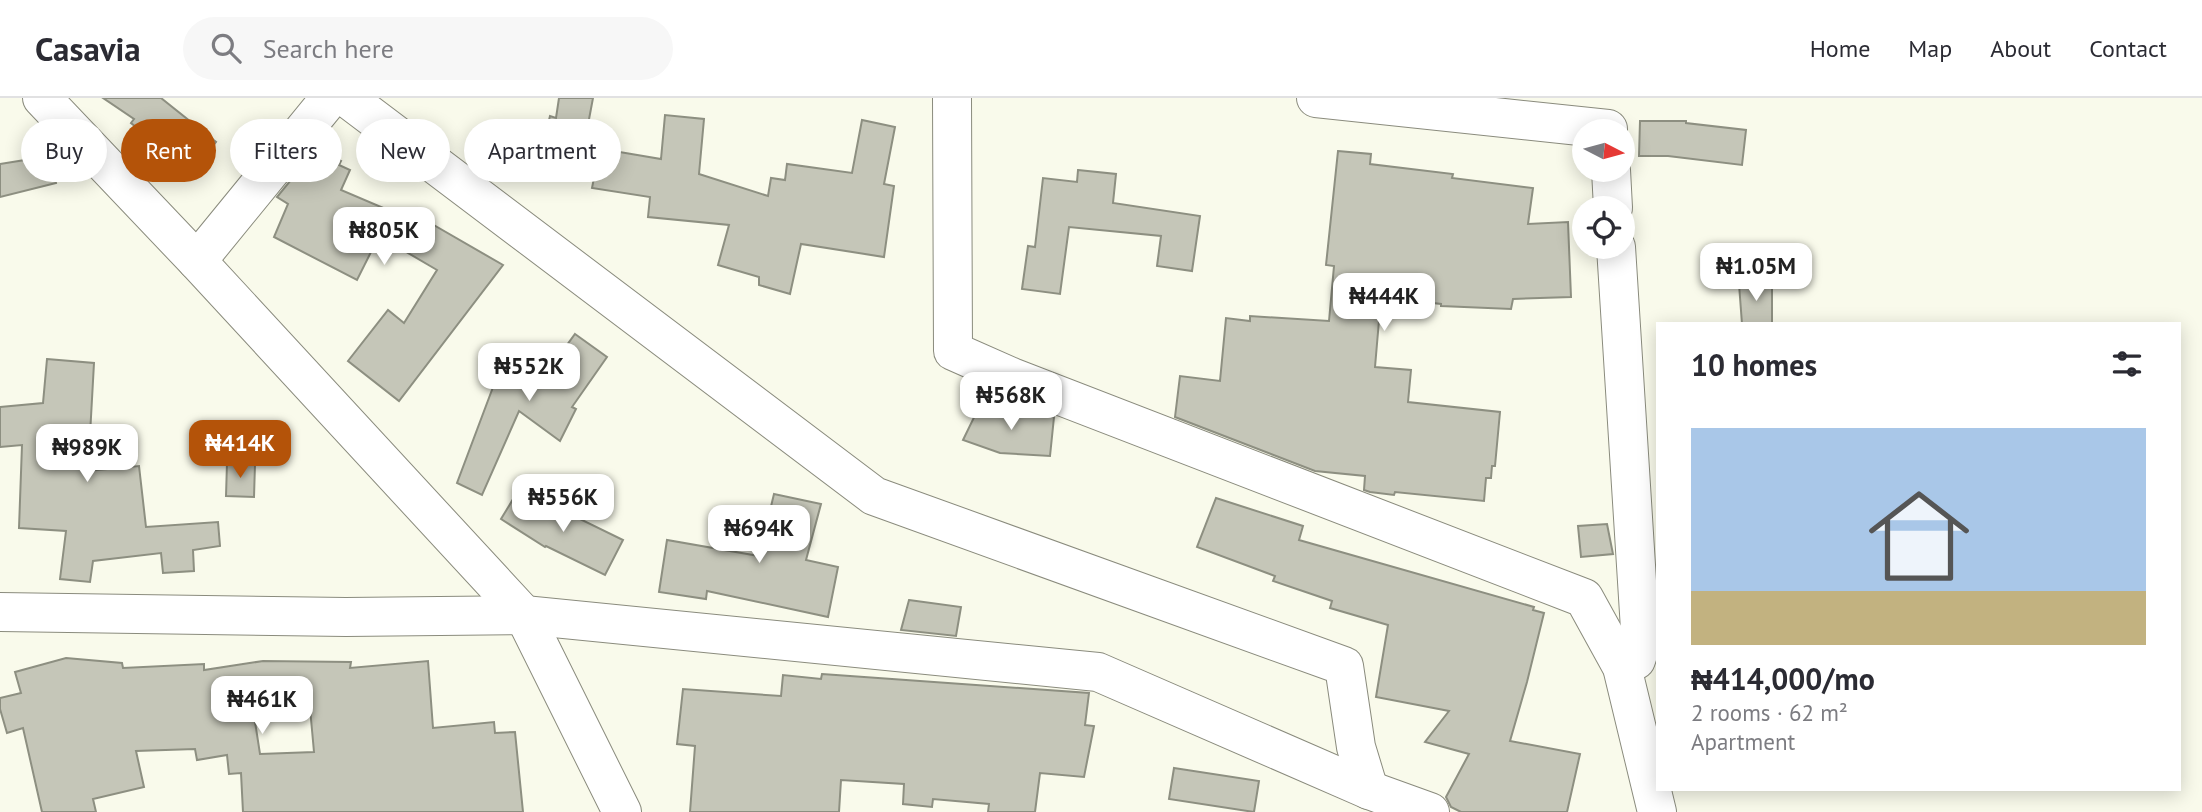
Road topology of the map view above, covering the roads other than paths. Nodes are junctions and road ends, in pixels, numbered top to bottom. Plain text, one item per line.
1 (42, 98) edge
2 (330, 98) edge
3 (347, 98) edge
4 (952, 98) edge
5 (1316, 98) edge
6 (1608, 119) edge
7 (1617, 259) edge
8 (197, 261) junction
9 (0, 612) edge
10 (524, 615) junction
11 (1622, 667) junction
12 (1369, 790) junction
13 (622, 812) edge
14 (1430, 812) edge
15 (1657, 812) edge

1 - 8 street
2 - 8 street
3 - 12 street
4 - 11 street
5 - 6 street
7 - 11 street
8 - 10 street
9 - 10 street
10 - 12 street
10 - 13 street
11 - 15 street
12 - 14 street

